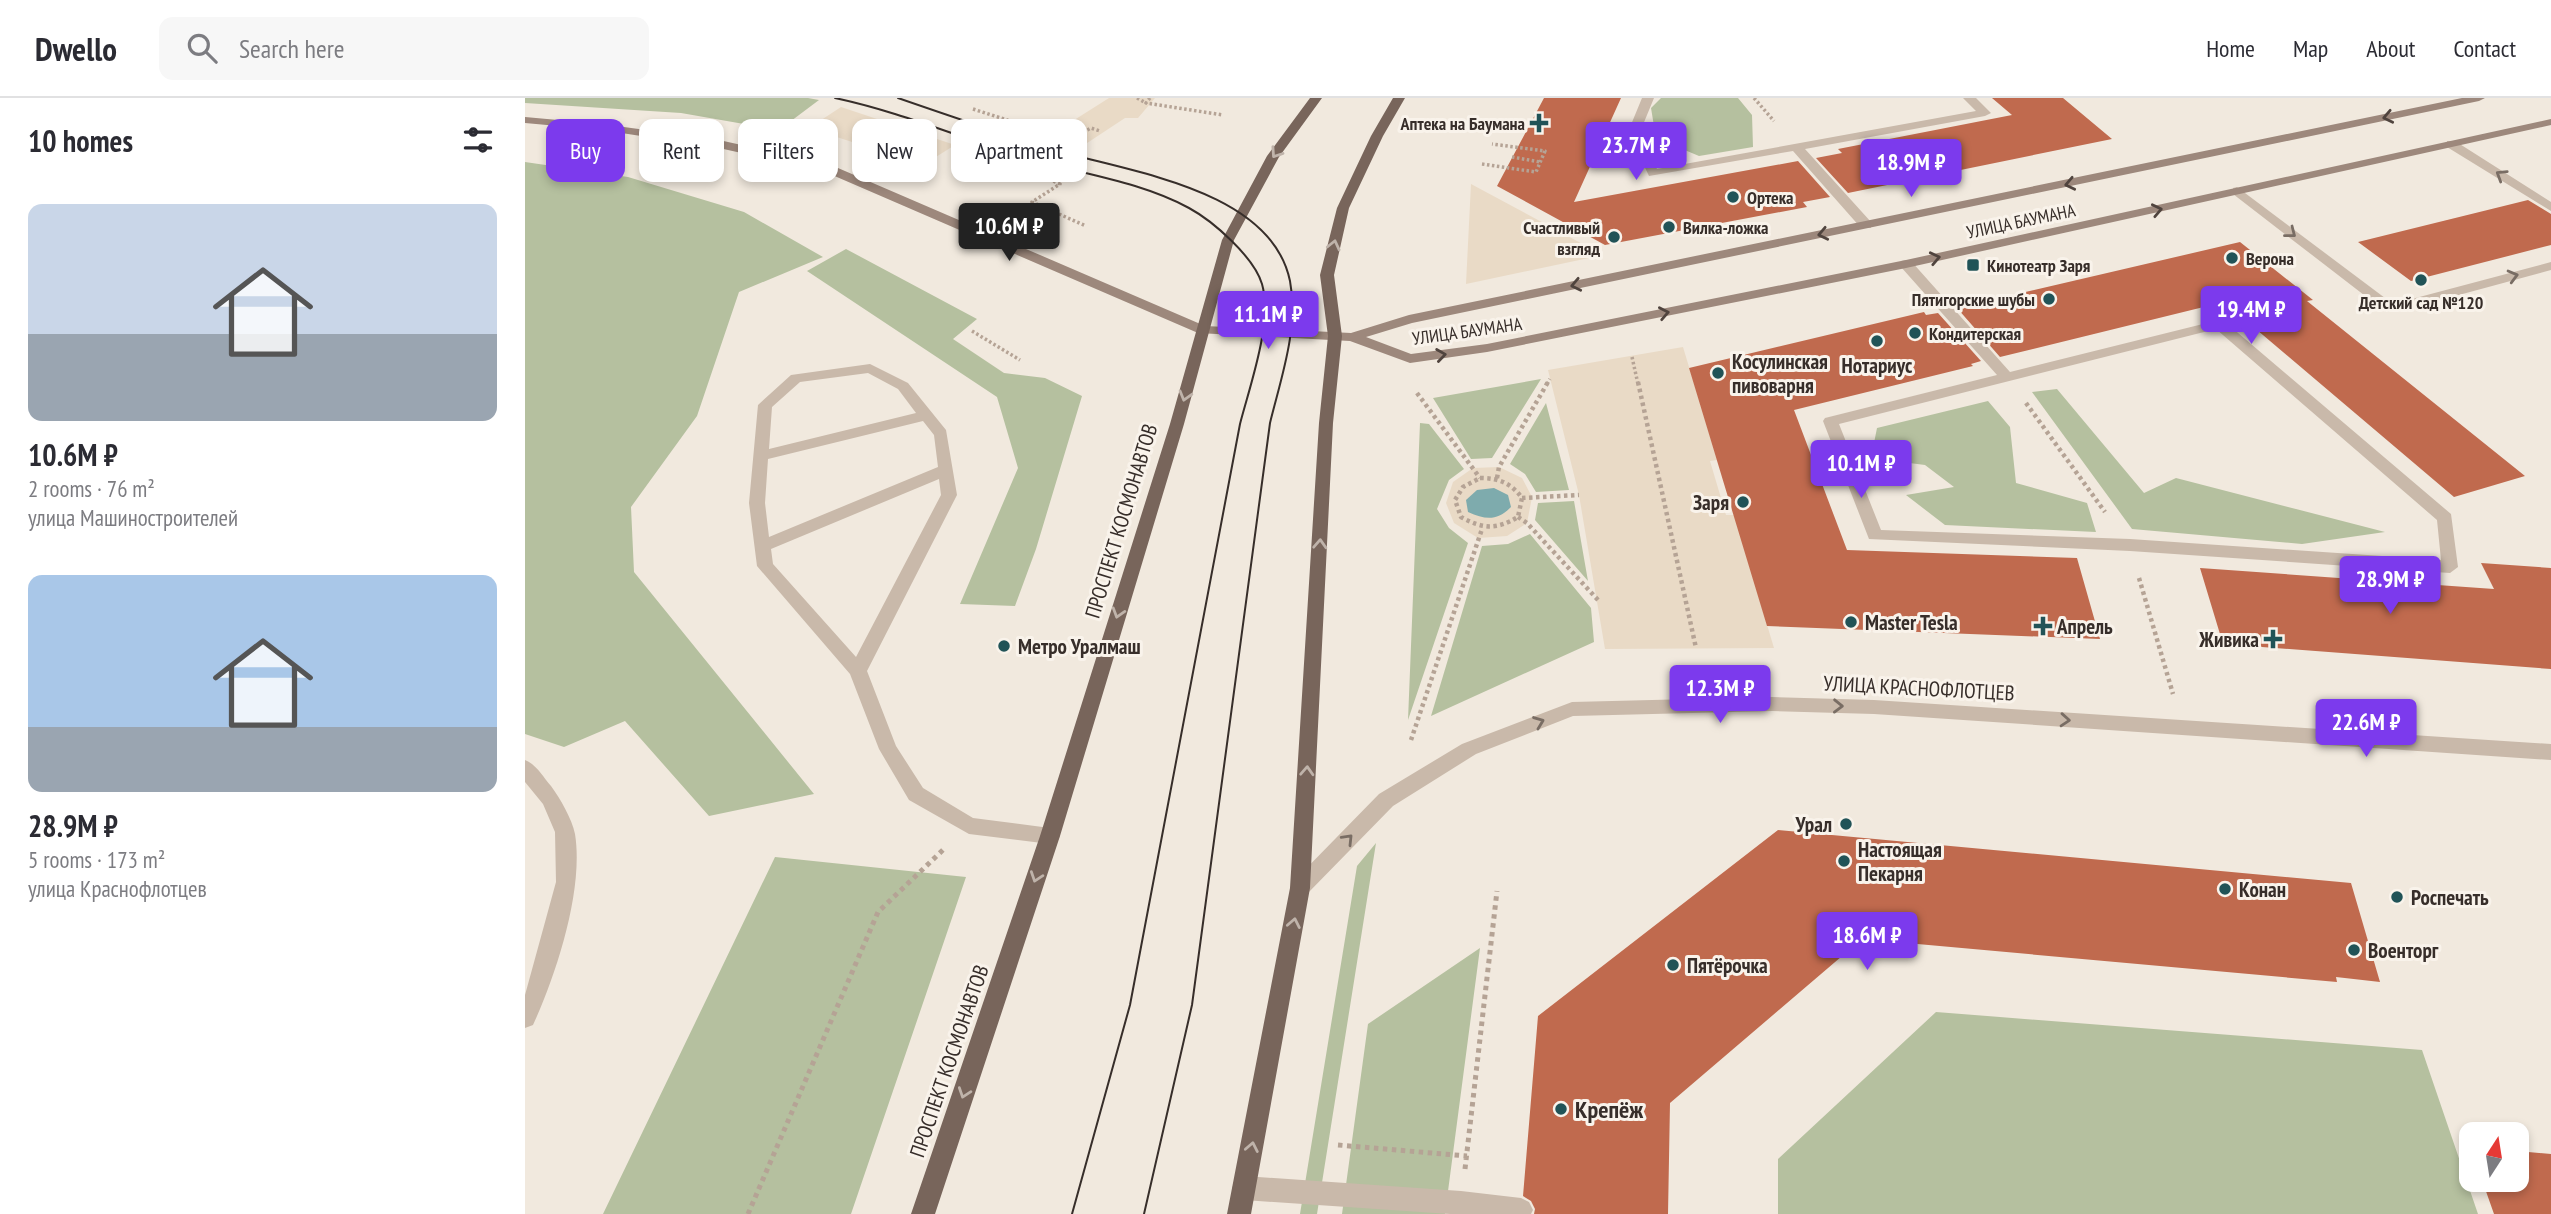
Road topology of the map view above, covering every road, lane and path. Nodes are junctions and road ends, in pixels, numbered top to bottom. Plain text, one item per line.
1 (1137, 98) edge
2 (1150, 98) edge
3 (1316, 98) edge
4 (1399, 98) edge
5 (1648, 98) edge
6 (1969, 98) edge
7 (2479, 98) edge
8 (1146, 103) junction
9 (972, 109) dead end
10 (1223, 115) dead end
11 (1003, 119) edge
12 (525, 120) edge
13 (2551, 122) edge
14 (1087, 130) edge
15 (1100, 131) dead end
16 (1492, 144) dead end
17 (2451, 144) junction
18 (1797, 148) junction
19 (1512, 157) dead end
20 (1540, 162) junction
21 (1482, 164) dead end
22 (1056, 182) edge
23 (2237, 191) junction
24 (2551, 207) edge
25 (1086, 226) dead end
26 (1865, 226) junction
27 (1906, 264) junction
28 (2551, 266) edge
29 (1203, 330) junction
30 (972, 331) dead end
31 (1344, 337) junction
32 (1632, 357) dead end
33 (1020, 360) dead end
34 (2007, 377) junction
35 (1550, 379) dead end
36 (1417, 393) dead end
37 (926, 415) junction
38 (760, 456) junction
39 (946, 470) junction
40 (1479, 478) junction
41 (1497, 478) junction
42 (1579, 495) dead end
43 (1522, 498) junction
44 (1518, 517) junction
45 (1482, 529) junction
46 (2130, 545) junction
47 (763, 546) junction
48 (1598, 600) dead end
49 (1696, 648) dead end
50 (858, 671) junction
51 (2183, 727) junction
52 (1411, 740) dead end
53 (2551, 752) edge
54 (525, 768) edge
55 (969, 826) junction
56 (1050, 836) junction
57 (1300, 888) junction
58 (1497, 891) dead end
59 (525, 1018) edge
60 (1338, 1145) dead end
61 (1467, 1156) junction
62 (1244, 1188) junction
63 (1461, 1203) junction
64 (1521, 1210) dead end
65 (748, 1214) edge
66 (923, 1214) edge
67 (1239, 1214) edge

1 - 8 path
2 - 8 path
3 -> 29 main road, ПРОСПЕКТ КОСМОНАВТОВ
31 -> 4 main road
5 - 18 street
6 - 18 street
7 -> 26 main road, УЛИЦА БАУМАНА
8 - 10 path
9 - 11 path
12 - 29 main road
13 - 17 main road, УЛИЦА БАУМАНА
14 - 15 path
16 - 20 path
17 - 23 main road, УЛИЦА БАУМАНА
24 -> 17 street
18 - 26 street
19 - 20 path
20 - 21 path
22 - 25 path
27 -> 23 main road, УЛИЦА БАУМАНА
23 -> 28 street
26 -> 31 main road, УЛИЦА БАУМАНА
31 -> 27 main road, УЛИЦА БАУМАНА
27 - 34 street
29 - 31 main road
29 -> 56 main road, ПРОСПЕКТ КОСМОНАВТОВ
30 - 33 path
57 -> 31 main road
32 - 49 path
34 - 46 path
34 - 46 street
34 - 46 street
35 - 41 path
36 - 40 path
37 - 38 street
37 - 38 street
37 - 39 street
38 - 47 street
39 - 47 street
39 - 50 street
40 - 41 path
40 - 45 path
41 - 43 path
42 - 43 path
43 - 44 path
44 - 45 path
44 - 48 path
45 - 52 path
46 - 51 path
47 - 50 street
50 - 55 street
51 - 53 street, УЛИЦА КРАСНОФЛОТЦЕВ
57 -> 51 street, УЛИЦА КРАСНОФЛОТЦЕВ
54 - 59 street
55 - 56 street
55 - 65 path
56 -> 66 main road, ПРОСПЕКТ КОСМОНАВТОВ
62 -> 57 main road
58 - 61 path
60 - 61 path
61 - 63 path
62 - 63 street
62 - 67 main road
63 - 64 street

